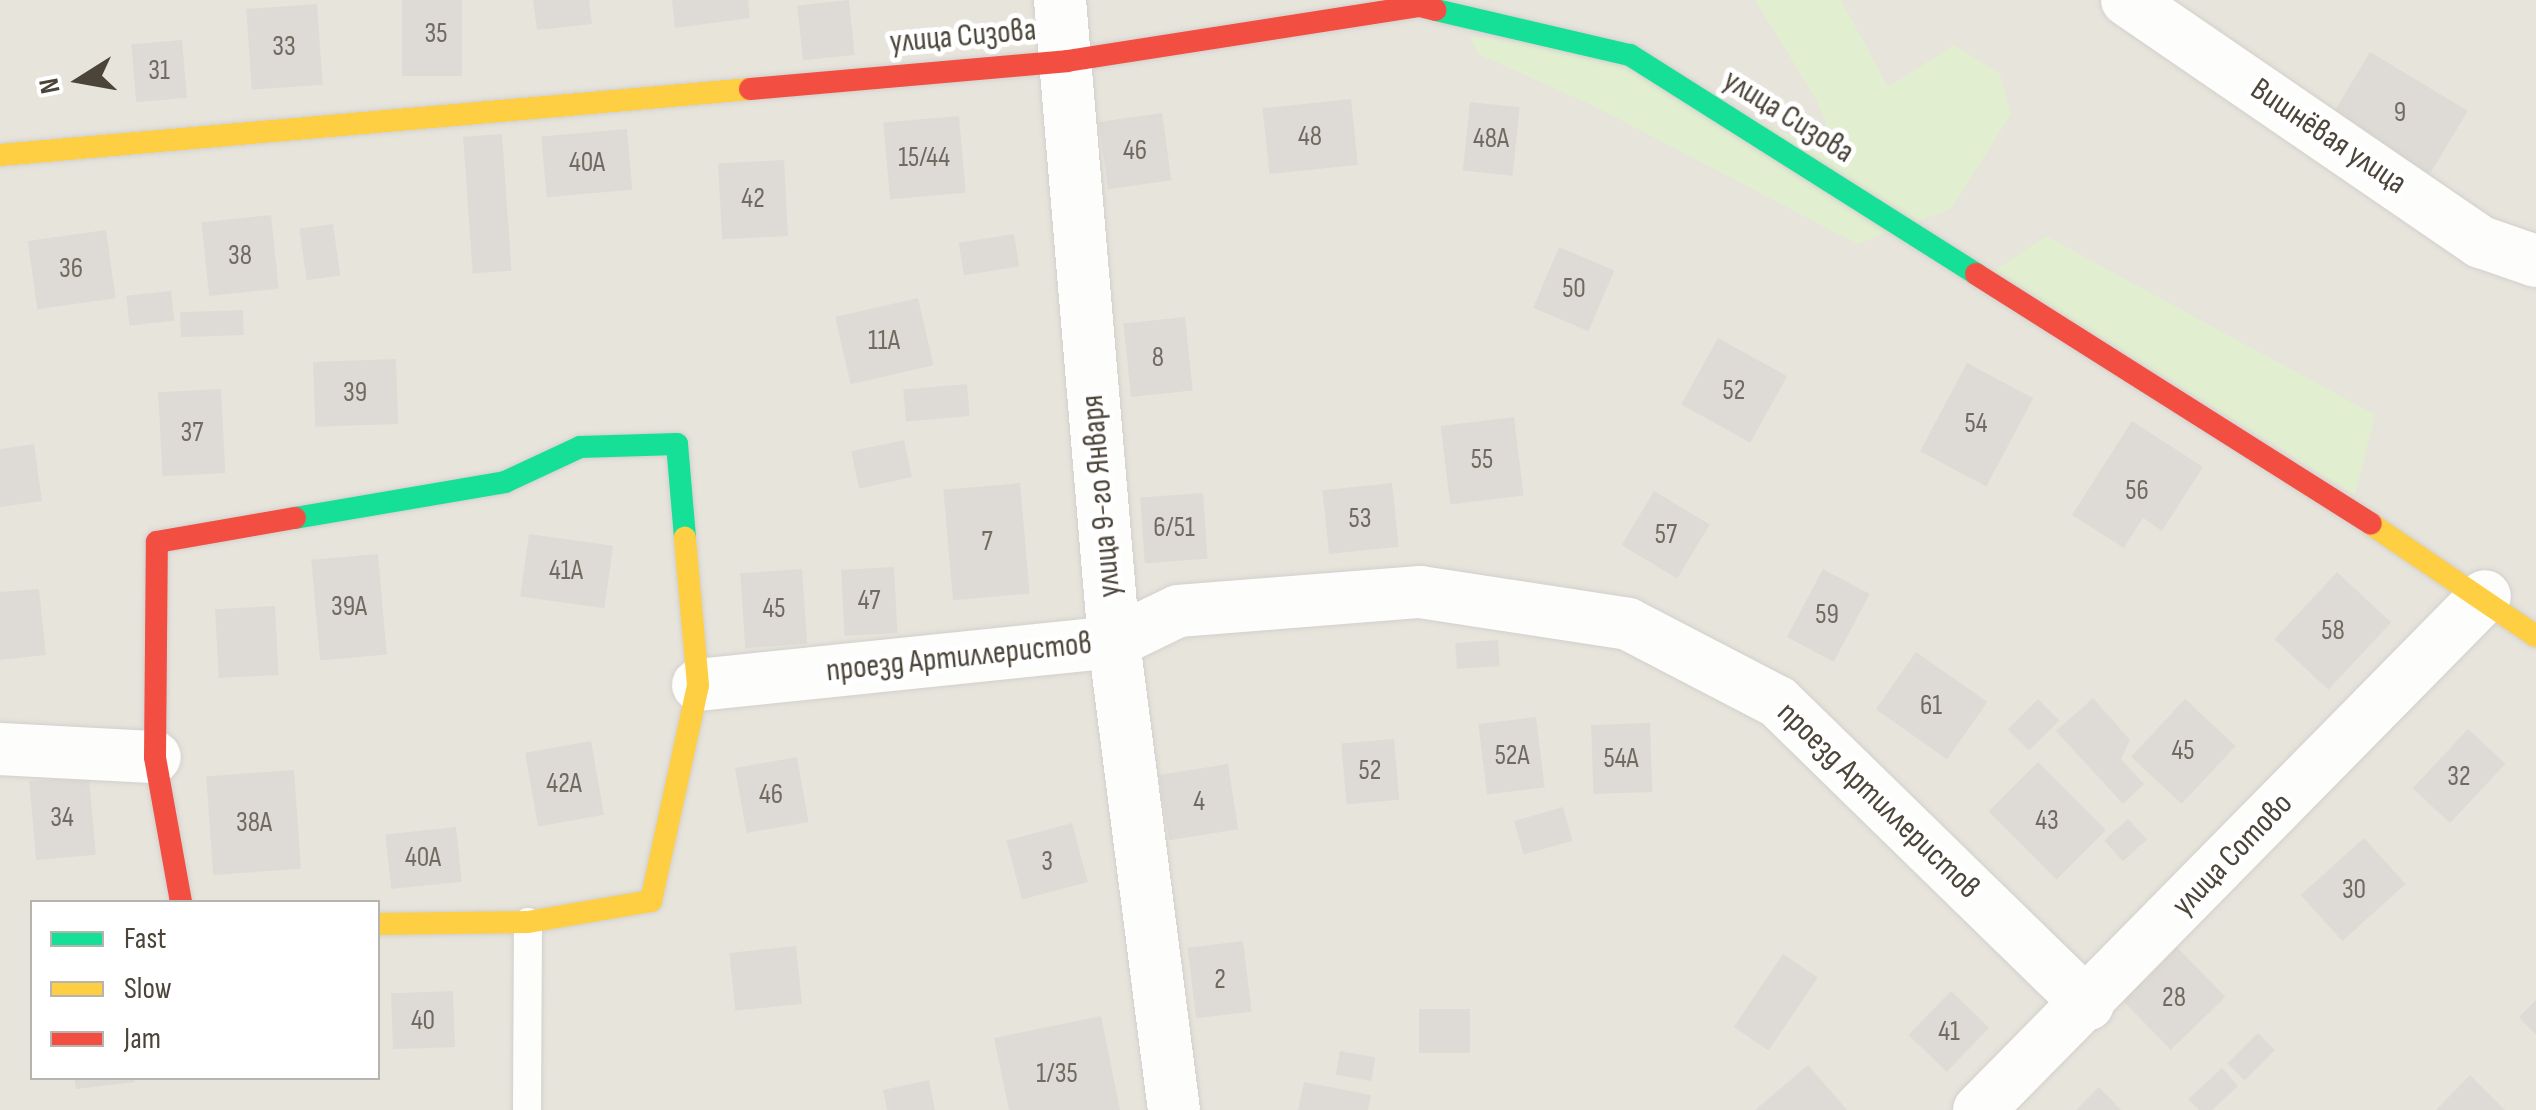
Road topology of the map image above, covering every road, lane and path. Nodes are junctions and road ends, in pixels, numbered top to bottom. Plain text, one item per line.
1 (1060, 0) edge
2 (2127, 0) edge
3 (1067, 61) junction
4 (0, 156) edge
5 (2536, 260) edge
6 (2485, 596) junction
7 (2536, 636) edge
8 (1114, 642) junction
9 (698, 685) junction
10 (0, 748) edge
11 (155, 757) junction
12 (181, 900) edge
13 (528, 922) junction
14 (380, 924) edge
15 (2088, 1004) junction
16 (527, 1110) edge
17 (1174, 1110) edge
18 (1979, 1110) edge

1 - 3 street, улица 9-го Января
2 - 5 street, Вишнёвая улица
3 - 4 street, улица Сизова
3 - 6 street, улица Сизова
3 - 8 street, улица 9-го Января
6 - 7 street, улица Сизова
6 - 15 street, улица Сотово
8 - 9 street, проезд Артиллеристов
8 - 15 street, проезд Артиллеристов
8 - 17 street, улица 9-го Января
9 - 11 street
9 - 13 street
10 - 11 street
11 - 12 street
13 - 14 street
13 - 16 lane
15 - 18 street, улица Сотово

